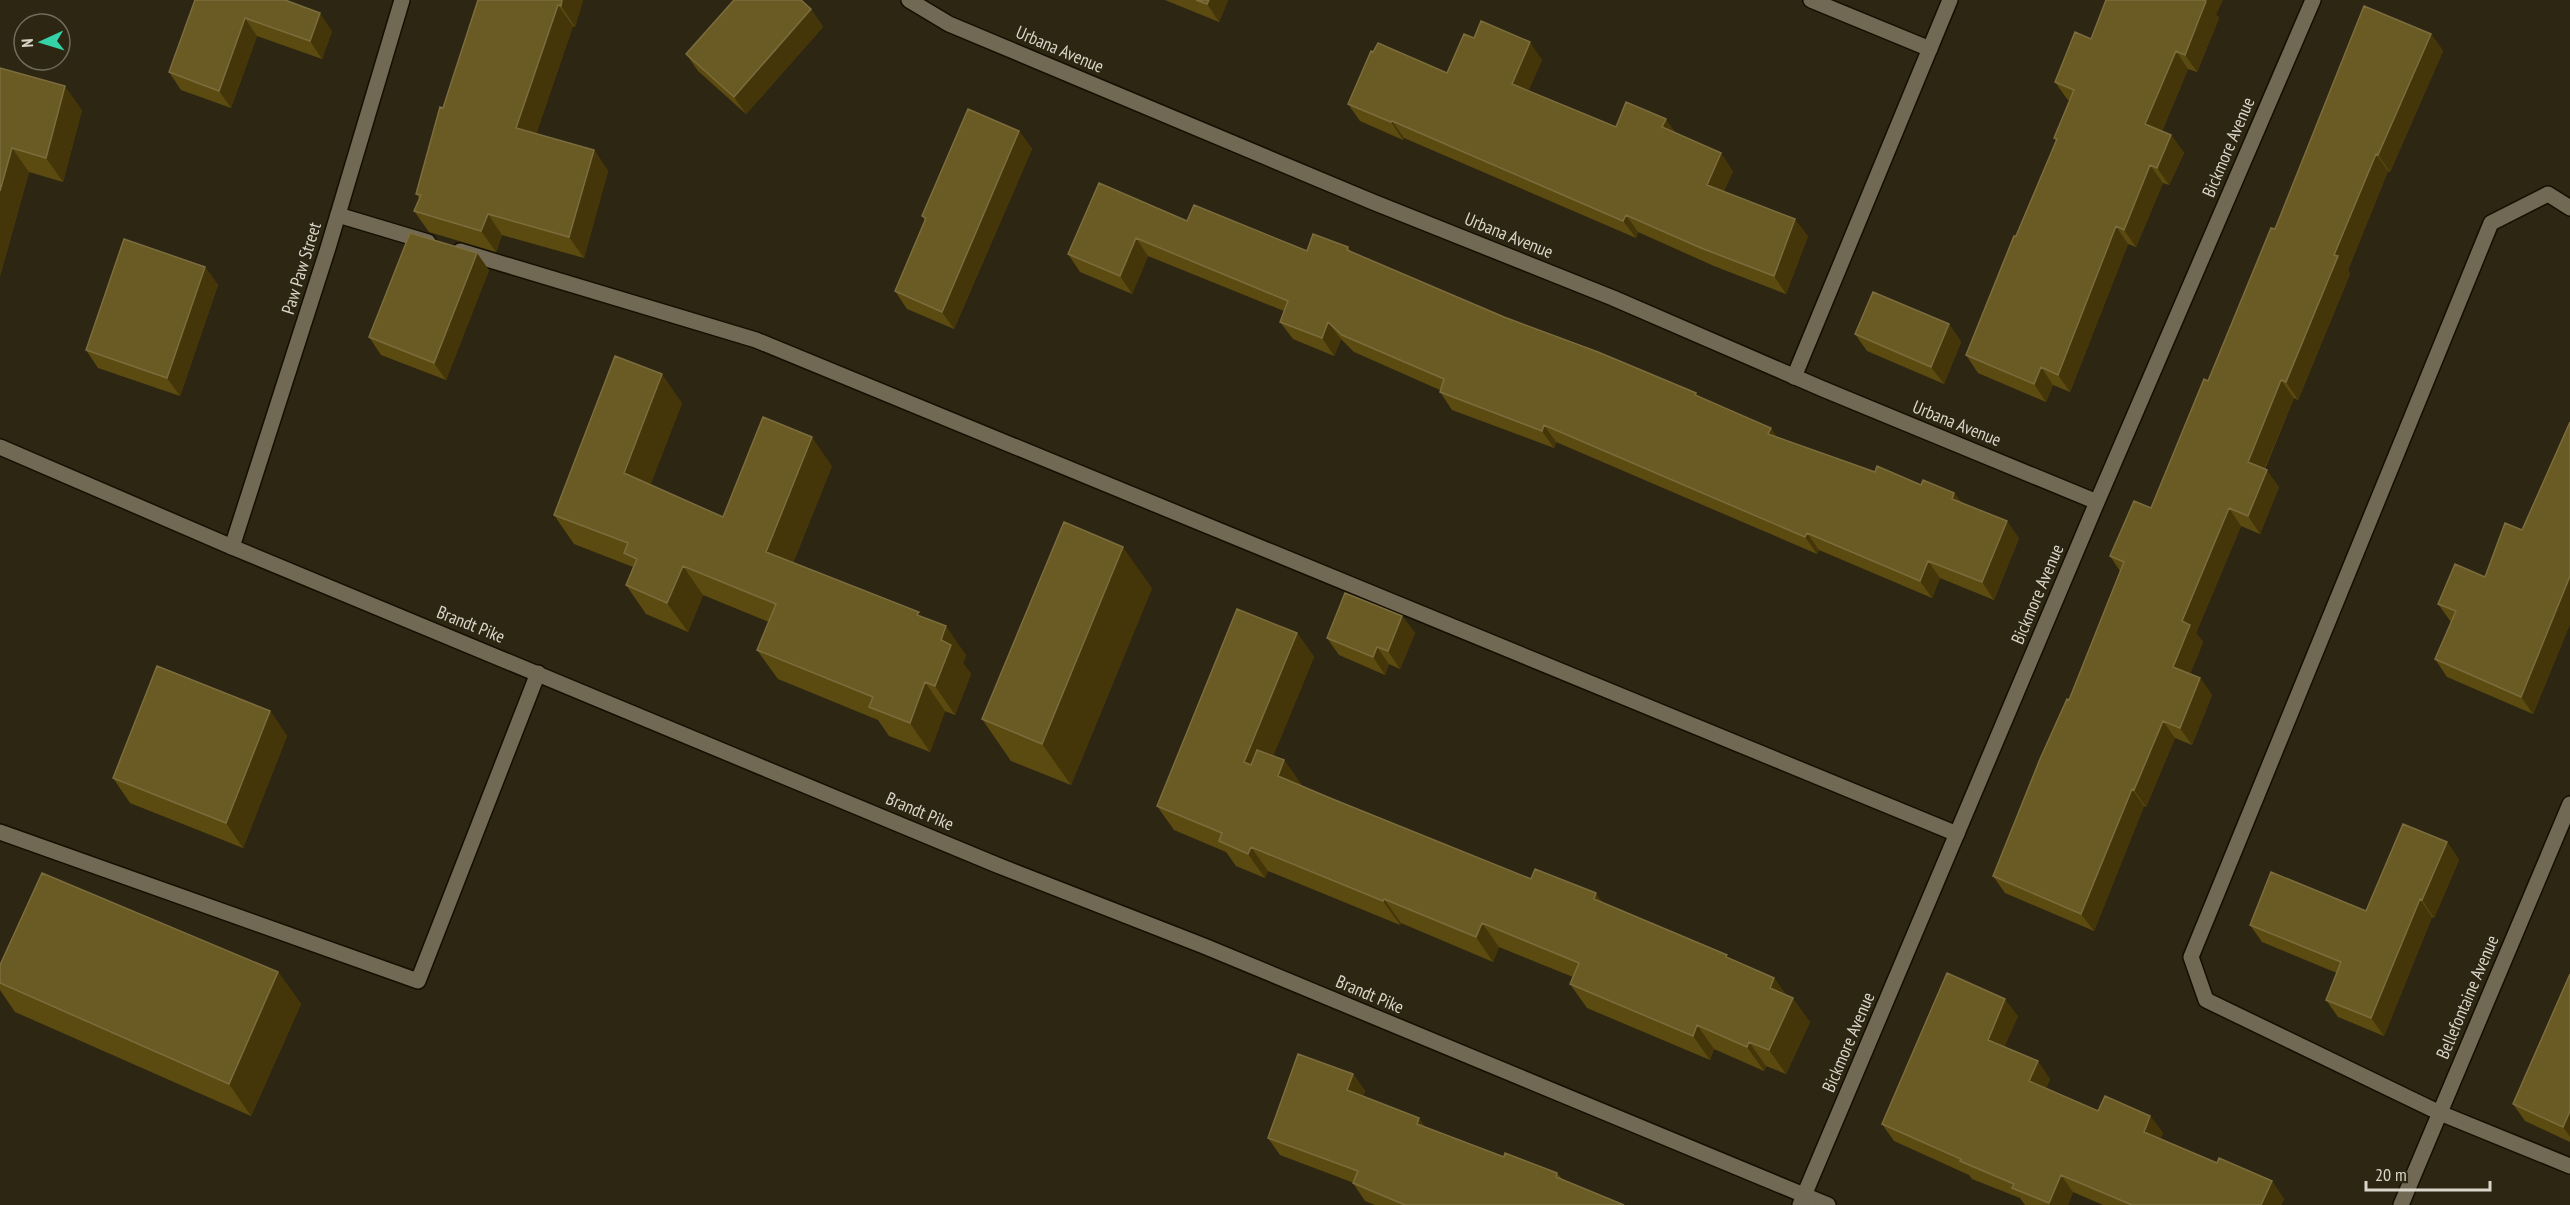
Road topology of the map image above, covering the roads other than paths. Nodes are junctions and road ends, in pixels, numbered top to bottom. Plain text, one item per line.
1 (402, 0) edge
2 (909, 0) edge
3 (1811, 0) edge
4 (1950, 0) edge
5 (2313, 0) edge
6 (1930, 49) junction
7 (2570, 208) edge
8 (338, 215) junction
9 (1794, 376) junction
10 (0, 447) edge
11 (2097, 502) junction
12 (232, 547) junction
13 (538, 673) junction
14 (2570, 804) edge
15 (0, 832) edge
16 (1957, 834) junction
17 (2440, 1113) junction
18 (2570, 1166) edge
19 (1802, 1200) edge
20 (1827, 1205) edge
21 (2400, 1205) edge

1 - 8 street, Paw Paw Street
2 - 9 street, Urbana Avenue
3 - 6 street
4 - 6 street
5 - 11 street, Bickmore Avenue
6 - 9 street
7 - 17 street
8 - 12 street, Paw Paw Street
8 - 16 street
9 - 11 street, Urbana Avenue
10 - 12 street, Brandt Pike
11 - 16 street, Bickmore Avenue
12 - 13 street, Brandt Pike
13 - 15 street
13 - 19 street, Brandt Pike
14 - 17 street, Bellefontaine Avenue
16 - 19 street, Bickmore Avenue
17 - 18 street
17 - 21 street, Bellefontaine Avenue
19 - 20 street, Brandt Pike

